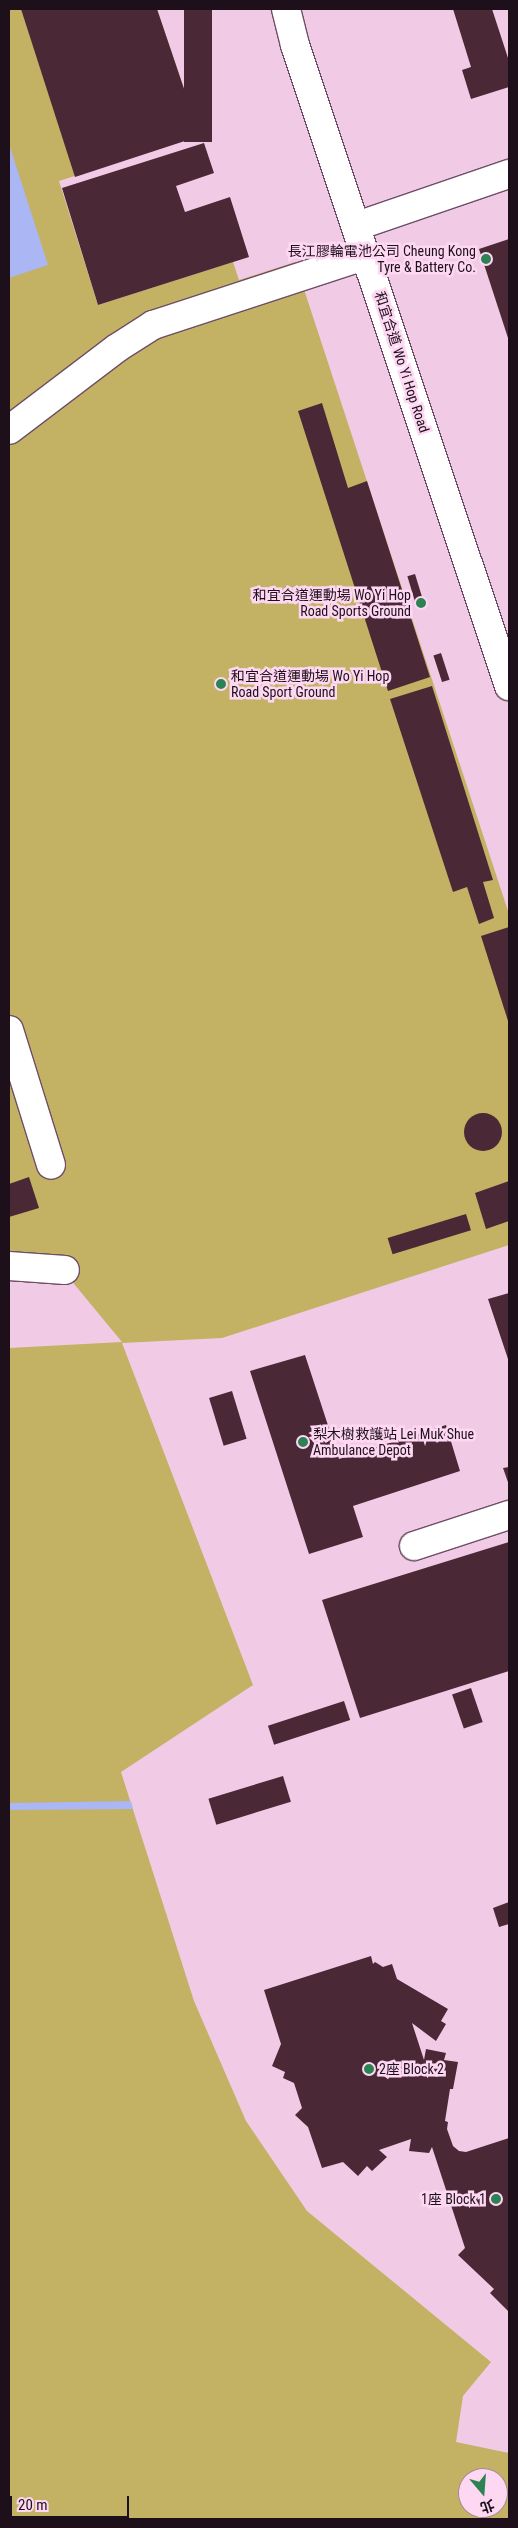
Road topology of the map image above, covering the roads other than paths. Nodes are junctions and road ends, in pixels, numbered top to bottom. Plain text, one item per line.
1 (286, 9) edge
2 (509, 174) edge
3 (357, 226) junction
4 (367, 255) junction
5 (9, 430) edge
6 (509, 686) edge
7 (9, 1030) edge
8 (17, 1084) edge
9 (51, 1165) dead end
10 (9, 1266) edge
11 (65, 1270) dead end
12 (509, 1515) edge
13 (414, 1546) dead end

1 - 3 main road, 和宜合道 Wo Yi Hop Road
2 - 3 main road
3 - 4 main road, 和宜合道 Wo Yi Hop Road
4 - 5 main road
4 - 6 main road, 和宜合道 Wo Yi Hop Road
7 - 8 main road
8 - 9 main road
10 - 11 main road
12 - 13 main road

